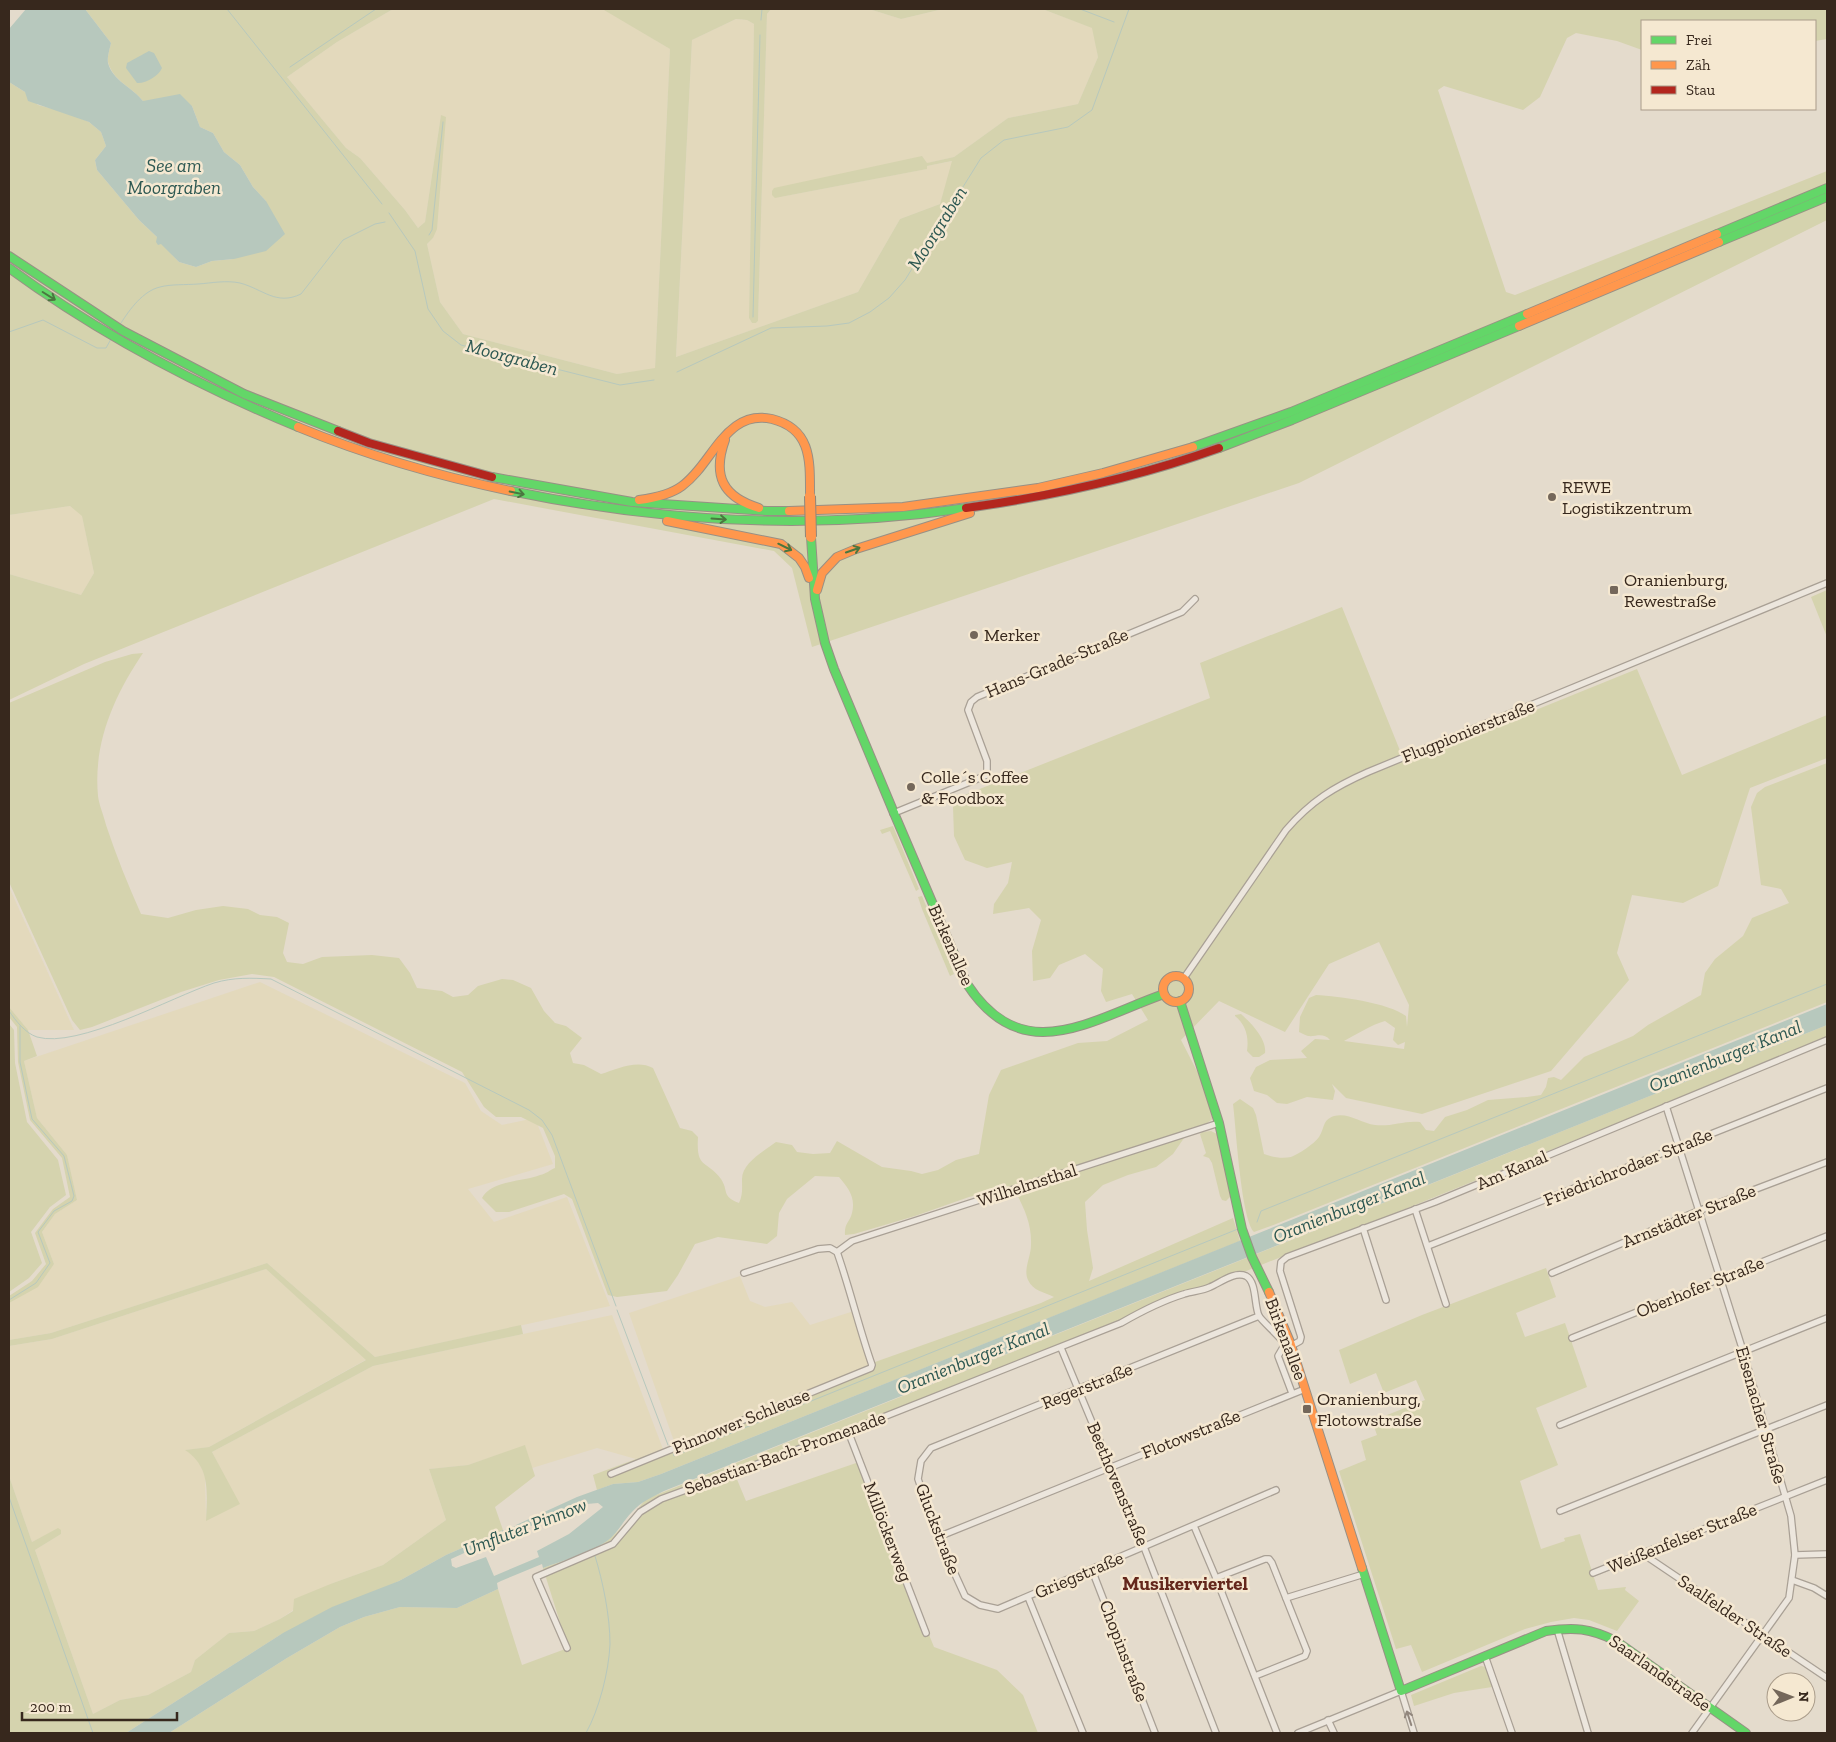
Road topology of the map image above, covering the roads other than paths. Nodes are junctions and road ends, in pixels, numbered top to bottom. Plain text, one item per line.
1 (1827, 188) edge
2 (1827, 197) edge
3 (9, 256) edge
4 (9, 268) edge
5 (115, 332) junction
6 (729, 431) junction
7 (625, 502) junction
8 (995, 504) junction
9 (636, 512) junction
10 (779, 513) junction
11 (1827, 583) edge
12 (815, 599) junction
13 (1194, 599) dead end
14 (894, 813) junction
15 (1184, 978) junction
16 (1164, 994) junction
17 (1180, 1001) junction
18 (1827, 1040) edge
19 (1827, 1088) edge
20 (1666, 1106) junction
21 (1219, 1123) junction
22 (1678, 1146) junction
23 (1827, 1162) edge
24 (1414, 1208) junction
25 (1698, 1211) junction
26 (1362, 1228) junction
27 (1827, 1236) edge
28 (1428, 1246) junction
29 (837, 1252) junction
30 (1552, 1272) dead end
31 (744, 1273) dead end
32 (1719, 1278) junction
33 (1386, 1300) dead end
34 (1446, 1304) dead end
35 (1259, 1316) junction
36 (1827, 1318) edge
37 (1572, 1338) dead end
38 (1289, 1344) junction
39 (1061, 1348) junction
40 (1743, 1351) junction
41 (1079, 1389) junction
42 (1305, 1389) junction
43 (1292, 1394) junction
44 (1827, 1405) edge
45 (1560, 1425) dead end
46 (1765, 1430) junction
47 (848, 1431) junction
48 (921, 1461) joint
49 (1110, 1466) junction
50 (611, 1474) dead end
51 (1827, 1480) edge
52 (1276, 1490) dead end
53 (1784, 1497) junction
54 (1560, 1511) dead end
55 (1194, 1526) junction
56 (938, 1537) junction
57 (1144, 1546) junction
58 (1644, 1554) junction
59 (1827, 1554) edge
60 (1795, 1555) junction
61 (1092, 1570) junction
62 (1593, 1573) dead end
63 (1364, 1574) junction
64 (1216, 1578) junction
65 (1792, 1580) junction
66 (965, 1596) joint
67 (1827, 1596) edge
68 (1028, 1597) junction
69 (1286, 1598) junction
70 (1557, 1629) junction
71 (926, 1633) dead end
72 (1762, 1634) junction
73 (567, 1648) dead end
74 (1485, 1656) junction
75 (1255, 1676) junction
76 (1827, 1678) edge
77 (1401, 1691) junction
78 (1710, 1708) junction
79 (1328, 1720) junction
80 (1083, 1733) edge
81 (1156, 1733) edge
82 (1216, 1733) edge
83 (1277, 1733) edge
84 (1298, 1733) edge
85 (1334, 1733) edge
86 (1414, 1733) edge
87 (1512, 1733) edge
88 (1588, 1733) edge
89 (1692, 1733) edge
90 (1746, 1733) edge

1 - 10 main road
2 - 8 main road
3 - 5 main road
4 -> 5 main road
5 - 7 main road
5 -> 9 main road
6 - 7 main road
6 - 10 main road
6 - 12 main road, bridge
7 - 10 main road
9 -> 8 main road
12 -> 8 main road
9 -> 12 main road
11 - 15 street, Flugpionierstraße
12 - 14 main road, Birkenallee
13 - 14 street, Hans-Grade-Straße
14 - 16 main road, Birkenallee
15 - 16 main road
15 - 17 main road
16 - 17 main road
17 - 21 main road, Birkenallee
18 - 20 street, Am Kanal
19 - 22 street, Friedrichrodaer Straße
20 - 22 street, Eisenacher Straße
20 - 24 street, Am Kanal
21 - 29 street, Wilhelmsthal
21 - 38 main road, Birkenallee
22 - 25 street, Eisenacher Straße
22 - 28 street, Friedrichrodaer Straße
23 - 25 street, Arnstädter Straße
24 - 26 street, Am Kanal
24 - 28 street
25 - 30 street, Arnstädter Straße
25 - 32 street, Eisenacher Straße
26 - 33 street
26 - 38 street, Am Kanal
27 - 32 street, Oberhofer Straße
28 - 34 street
29 - 31 street
29 - 50 street, Pinnower Schleuse
32 - 37 street, Oberhofer Straße
32 - 40 street, Eisenacher Straße
35 - 38 street, Sebastian-Bach-Promenade
35 - 39 street, Sebastian-Bach-Promenade
35 - 41 street, Regerstraße
36 - 40 street
38 - 42 main road, Birkenallee
38 - 43 street
39 - 41 street, Beethovenstraße
39 - 47 street, Sebastian-Bach-Promenade
40 - 45 street
40 - 46 street, Eisenacher Straße
41 - 48 street, Regerstraße
41 - 49 street, Beethovenstraße
42 - 43 street, Flotowstraße
42 - 63 main road, Birkenallee
43 - 49 street, Flotowstraße
44 - 46 street
46 - 53 street, Eisenacher Straße
46 - 54 street
47 - 71 street, Millöckerweg
47 - 73 street, Sebastian-Bach-Promenade
48 - 56 street, Gluckstraße
49 - 56 street, Flotowstraße
49 - 57 street, Beethovenstraße
51 - 53 street, Weißenfelser Straße
52 - 55 street, Griegstraße
53 - 58 street, Weißenfelser Straße
53 - 60 street, Eisenacher Straße
55 - 57 street, Griegstraße
55 - 64 street
56 - 66 street, Gluckstraße
57 - 61 street, Griegstraße
57 - 82 street, Beethovenstraße
58 - 62 street, Weißenfelser Straße
58 - 72 street, Saalfelder Straße
59 - 60 street
60 - 65 street, Eisenacher Straße
61 - 68 street, Griegstraße
61 - 81 street, Chopinstraße
63 - 69 street
63 - 77 main road, Birkenallee
64 - 69 street
64 - 75 street
65 - 67 street
65 - 72 street, Eisenacher Straße
66 - 68 street, Griegstraße
68 - 80 street
69 - 75 street
70 - 74 main road, Saarlandstraße
70 - 78 main road, Saarlandstraße
70 - 88 street
72 - 76 street, Saalfelder Straße
72 - 78 street, Eisenacher Straße
74 - 77 main road, Saarlandstraße
74 - 87 street
75 - 83 street
77 - 79 street
86 -> 77 street, Birkenallee
78 - 89 street, Eisenacher Straße
78 - 90 main road, Saarlandstraße
79 - 84 street
79 - 85 street

